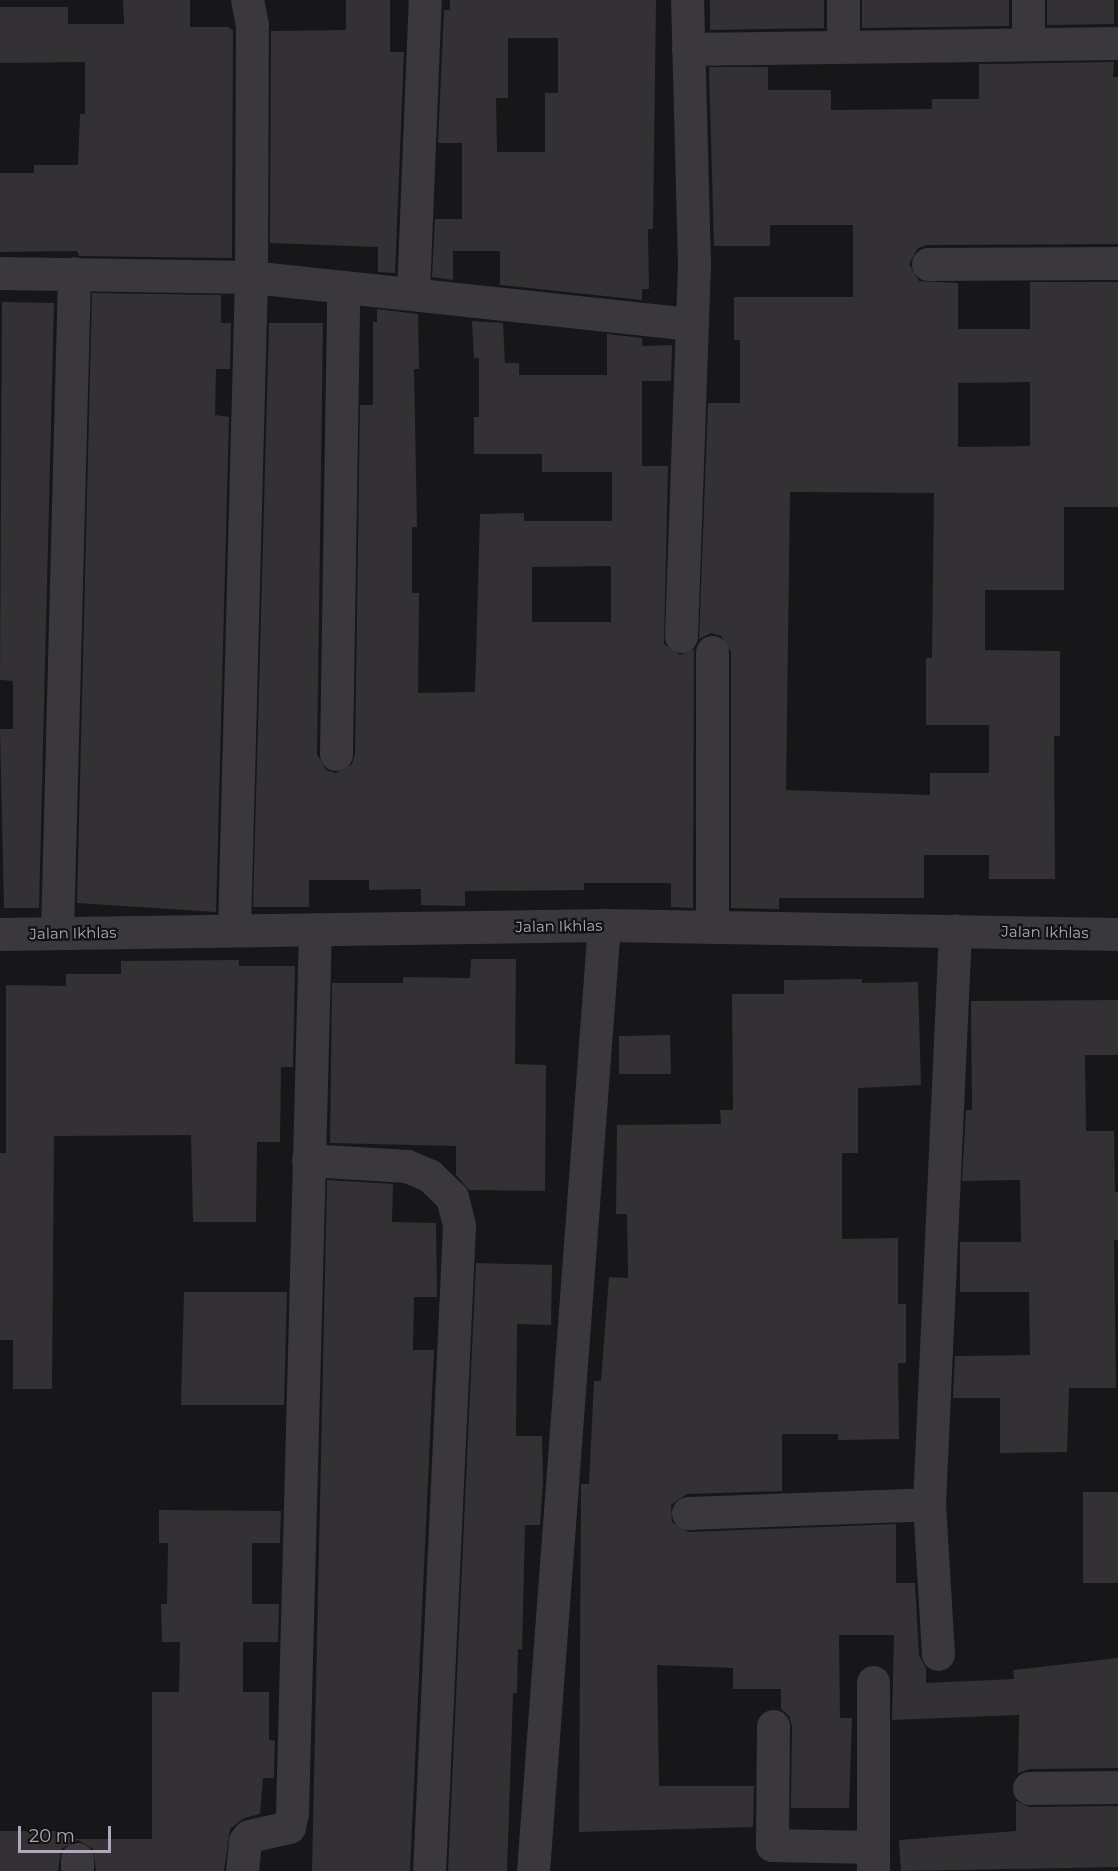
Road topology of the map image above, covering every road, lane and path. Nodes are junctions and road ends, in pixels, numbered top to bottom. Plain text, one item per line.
1 (247, 0) edge
2 (424, 0) edge
3 (687, 0) edge
4 (843, 0) edge
5 (1028, 0) edge
6 (1118, 43) edge
7 (1028, 44) junction
8 (843, 46) junction
9 (688, 48) junction
10 (1118, 263) edge
11 (928, 264) dead end
12 (0, 273) edge
13 (75, 273) junction
14 (251, 277) junction
15 (343, 287) junction
16 (413, 293) junction
17 (692, 324) junction
18 (681, 636) dead end
19 (712, 651) dead end
20 (336, 754) dead end
21 (604, 925) junction
22 (712, 927) junction
23 (315, 929) junction
24 (234, 930) junction
25 (955, 931) junction
26 (57, 933) junction
27 (0, 934) edge
28 (1118, 934) edge
29 (308, 1160) junction
30 (929, 1504) junction
31 (688, 1514) dead end
32 (938, 1654) dead end
33 (873, 1682) dead end
34 (773, 1726) dead end
35 (1118, 1787) edge
36 (1029, 1788) dead end
37 (873, 1859) edge
38 (242, 1871) edge
39 (429, 1871) edge
40 (533, 1871) edge

1 - 14 street
2 - 16 street
3 - 9 street
4 - 8 street
5 - 7 street
6 - 7 street
7 - 8 street
8 - 9 street
9 - 17 street
10 - 11 street
12 - 13 street
13 - 14 street
13 - 26 street
14 - 15 street
14 - 24 street
15 - 16 street
15 - 20 street
16 - 17 street
17 - 18 street
19 - 22 street
21 - 22 street, Jalan Ikhlas
21 - 23 street, Jalan Ikhlas
21 - 40 street
22 - 25 street, Jalan Ikhlas
23 - 24 street, Jalan Ikhlas
23 - 29 street
24 - 26 street, Jalan Ikhlas
25 - 28 street, Jalan Ikhlas
25 - 30 street
26 - 27 street, Jalan Ikhlas
29 - 38 street
29 - 39 street
30 - 31 street
30 - 32 street
33 - 37 street
34 - 37 street
35 - 36 street

